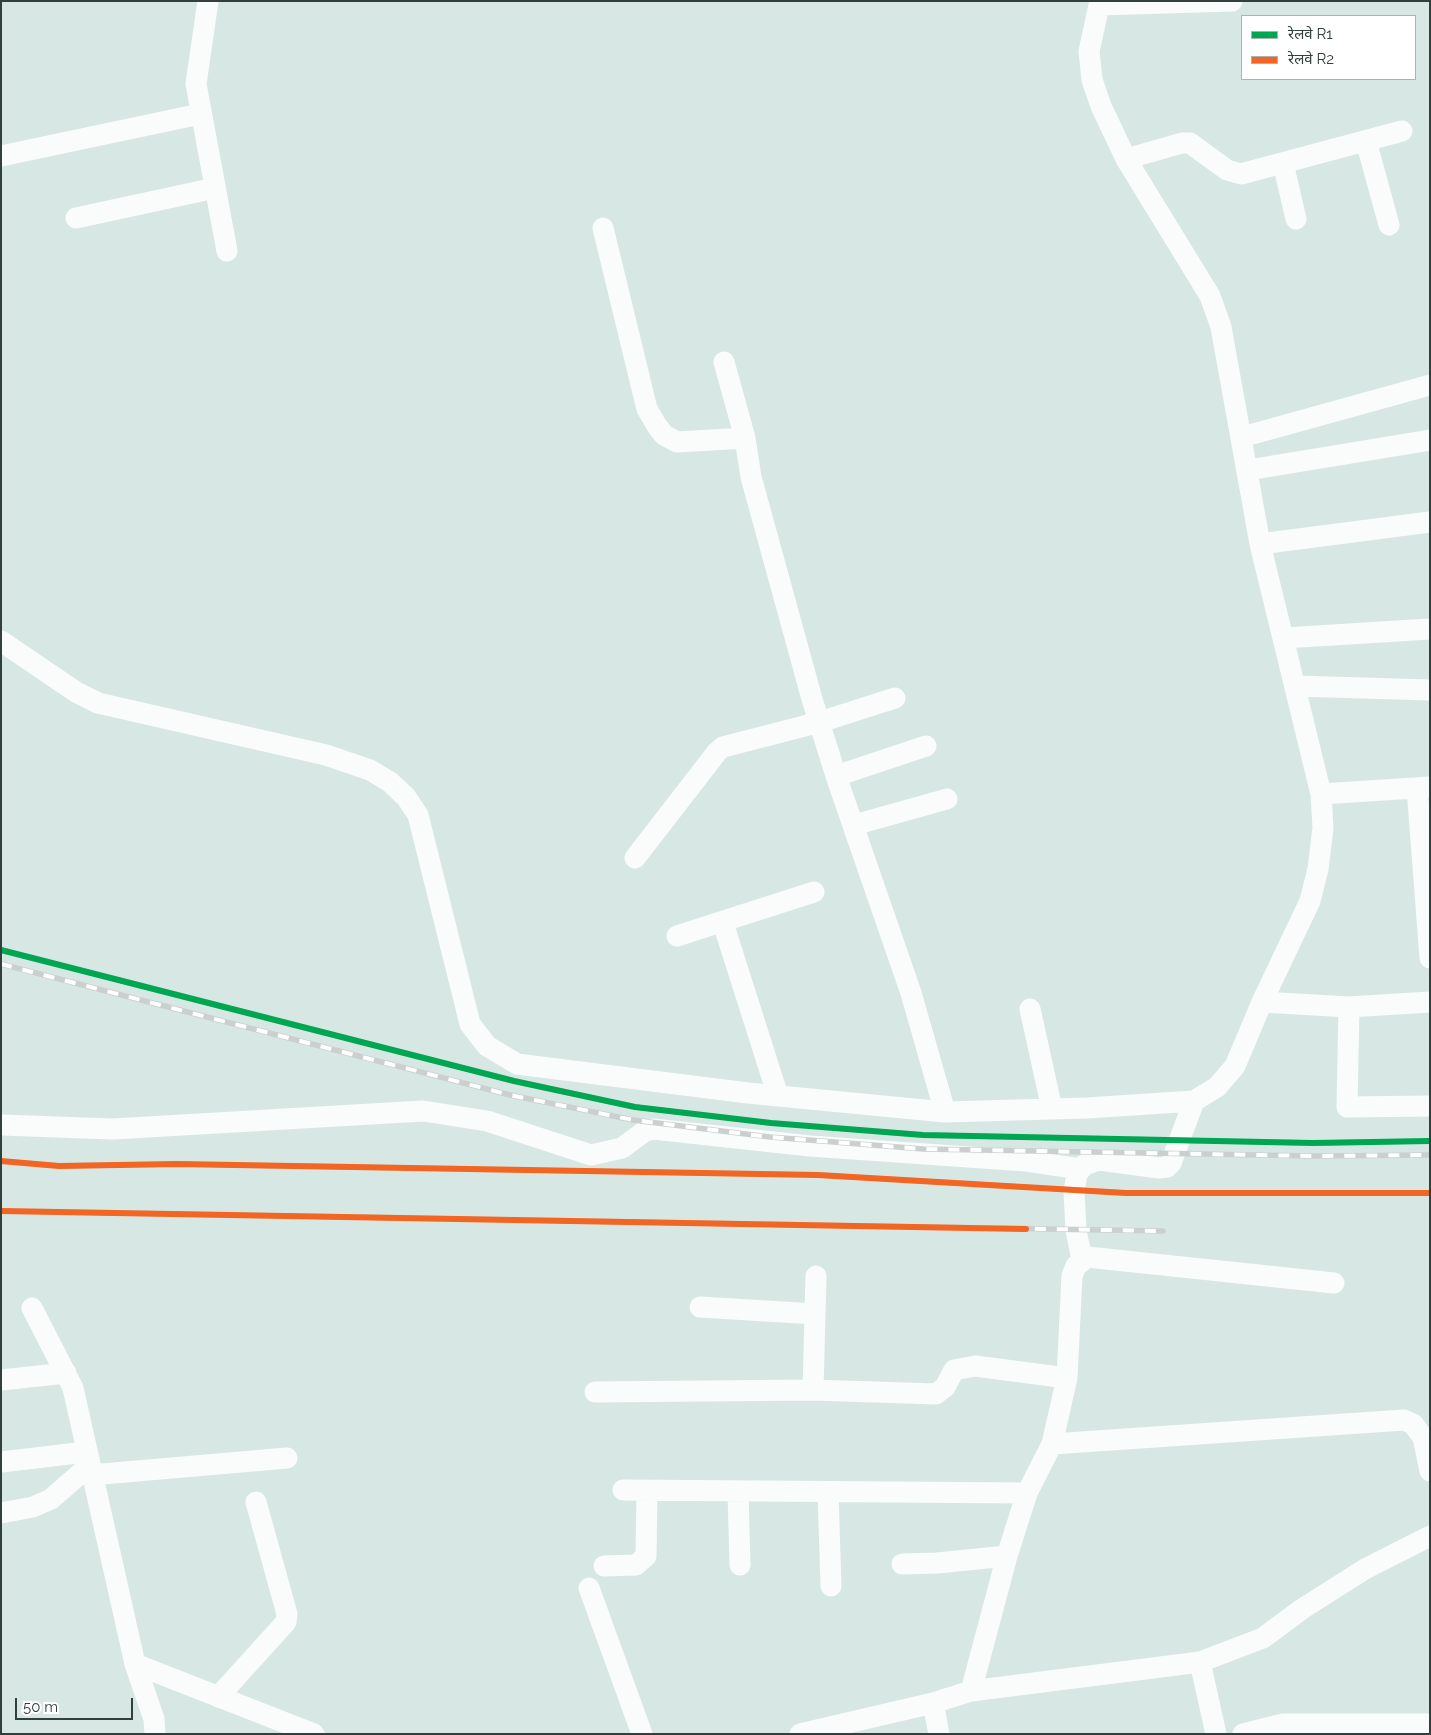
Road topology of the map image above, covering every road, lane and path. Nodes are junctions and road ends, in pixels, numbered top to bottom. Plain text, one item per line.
1 (208, 1) edge
2 (1232, 1) edge
3 (1100, 3) edge
4 (200, 114) junction
5 (1402, 131) dead end
6 (1366, 141) junction
7 (1, 156) edge
8 (1126, 159) junction
9 (1283, 163) junction
10 (215, 188) junction
11 (76, 218) dead end
12 (1296, 218) dead end
13 (1389, 225) dead end
14 (603, 228) dead end
15 (227, 251) dead end
16 (724, 362) dead end
17 (1430, 385) edge
18 (1242, 437) junction
19 (745, 438) junction
20 (1430, 440) edge
21 (1248, 470) junction
22 (1430, 522) edge
23 (1260, 544) junction
24 (1430, 630) edge
25 (1284, 638) junction
26 (1, 641) edge
27 (1294, 686) junction
28 (1430, 690) edge
29 (895, 698) dead end
30 (820, 722) junction
31 (926, 746) dead end
32 (836, 776) junction
33 (1423, 788) edge
34 (1320, 794) junction
35 (947, 799) dead end
36 (854, 825) junction
37 (634, 858) dead end
38 (814, 892) dead end
39 (723, 923) junction
40 (677, 936) dead end
41 (1430, 958) edge
42 (1262, 1002) junction
43 (1430, 1002) edge
44 (1349, 1007) junction
45 (1030, 1009) dead end
46 (778, 1096) junction
47 (1194, 1101) junction
48 (1430, 1106) edge
49 (1052, 1109) junction
50 (945, 1112) junction
51 (1, 1125) edge
52 (1080, 1169) junction
53 (1082, 1260) junction
54 (816, 1276) dead end
55 (1334, 1283) dead end
56 (32, 1308) dead end
57 (700, 1308) dead end
58 (815, 1314) junction
59 (66, 1373) junction
60 (1066, 1378) junction
61 (1, 1380) edge
62 (813, 1390) junction
63 (595, 1392) dead end
64 (1421, 1424) edge
65 (1052, 1444) junction
66 (287, 1458) dead end
67 (1, 1462) edge
68 (89, 1464) junction
69 (1430, 1471) edge
70 (623, 1490) dead end
71 (647, 1490) junction
72 (738, 1492) junction
73 (828, 1492) junction
74 (1027, 1493) junction
75 (256, 1502) dead end
76 (1, 1513) edge
77 (1430, 1536) edge
78 (1007, 1556) junction
79 (902, 1564) dead end
80 (740, 1565) dead end
81 (604, 1566) dead end
82 (832, 1586) dead end
83 (589, 1588) dead end
84 (1200, 1662) junction
85 (135, 1664) junction
86 (971, 1691) junction
87 (218, 1697) junction
88 (933, 1703) junction
89 (1430, 1724) edge
90 (847, 1729) edge
91 (1372, 1729) edge
92 (155, 1734) edge
93 (314, 1734) edge
94 (642, 1734) edge
95 (800, 1734) edge
96 (939, 1734) edge
97 (1216, 1734) edge
98 (1243, 1734) edge

1 - 4 street
2 - 3 street
3 - 8 street
4 - 7 street
4 - 10 street
5 - 6 street
6 - 9 street
6 - 13 street
8 - 9 street
8 - 18 street
9 - 12 street
10 - 11 street
10 - 15 street
14 - 19 street
16 - 19 street
17 - 18 street
18 - 21 street
19 - 30 street
20 - 21 street
21 - 23 street
22 - 23 street
23 - 25 street
24 - 25 street
25 - 27 street
26 - 46 street
27 - 28 street
27 - 34 street
29 - 30 street
30 - 32 street
30 - 37 street
31 - 32 street
32 - 36 street
33 - 34 street
33 - 41 street
34 - 42 street
35 - 36 street
36 - 50 street
38 - 39 street
39 - 40 street
39 - 46 street
42 - 44 street
42 - 47 street
43 - 44 street
44 - 48 street
45 - 49 street
46 - 50 street
47 - 49 street
47 - 52 street
49 - 50 street
51 - 52 street
52 - 53 street
53 - 55 street
53 - 60 street
54 - 58 street
56 - 59 street
57 - 58 street
58 - 62 street
59 - 61 street
59 - 68 street
60 - 62 street
60 - 65 street
62 - 63 street
64 - 65 street
64 - 69 street
65 - 74 street
66 - 68 street
67 - 68 street
68 - 76 street
68 - 85 street
70 - 71 street
71 - 72 street
71 - 81 street
72 - 73 street
72 - 80 street
73 - 74 street
73 - 82 street
74 - 78 street
75 - 87 street
77 - 84 street
78 - 79 street
78 - 86 street
83 - 94 street
84 - 86 street
84 - 97 street
85 - 87 street
85 - 92 street
86 - 88 street
87 - 93 street
88 - 90 street
88 - 96 street
89 - 91 street
90 - 95 street
91 - 98 street

